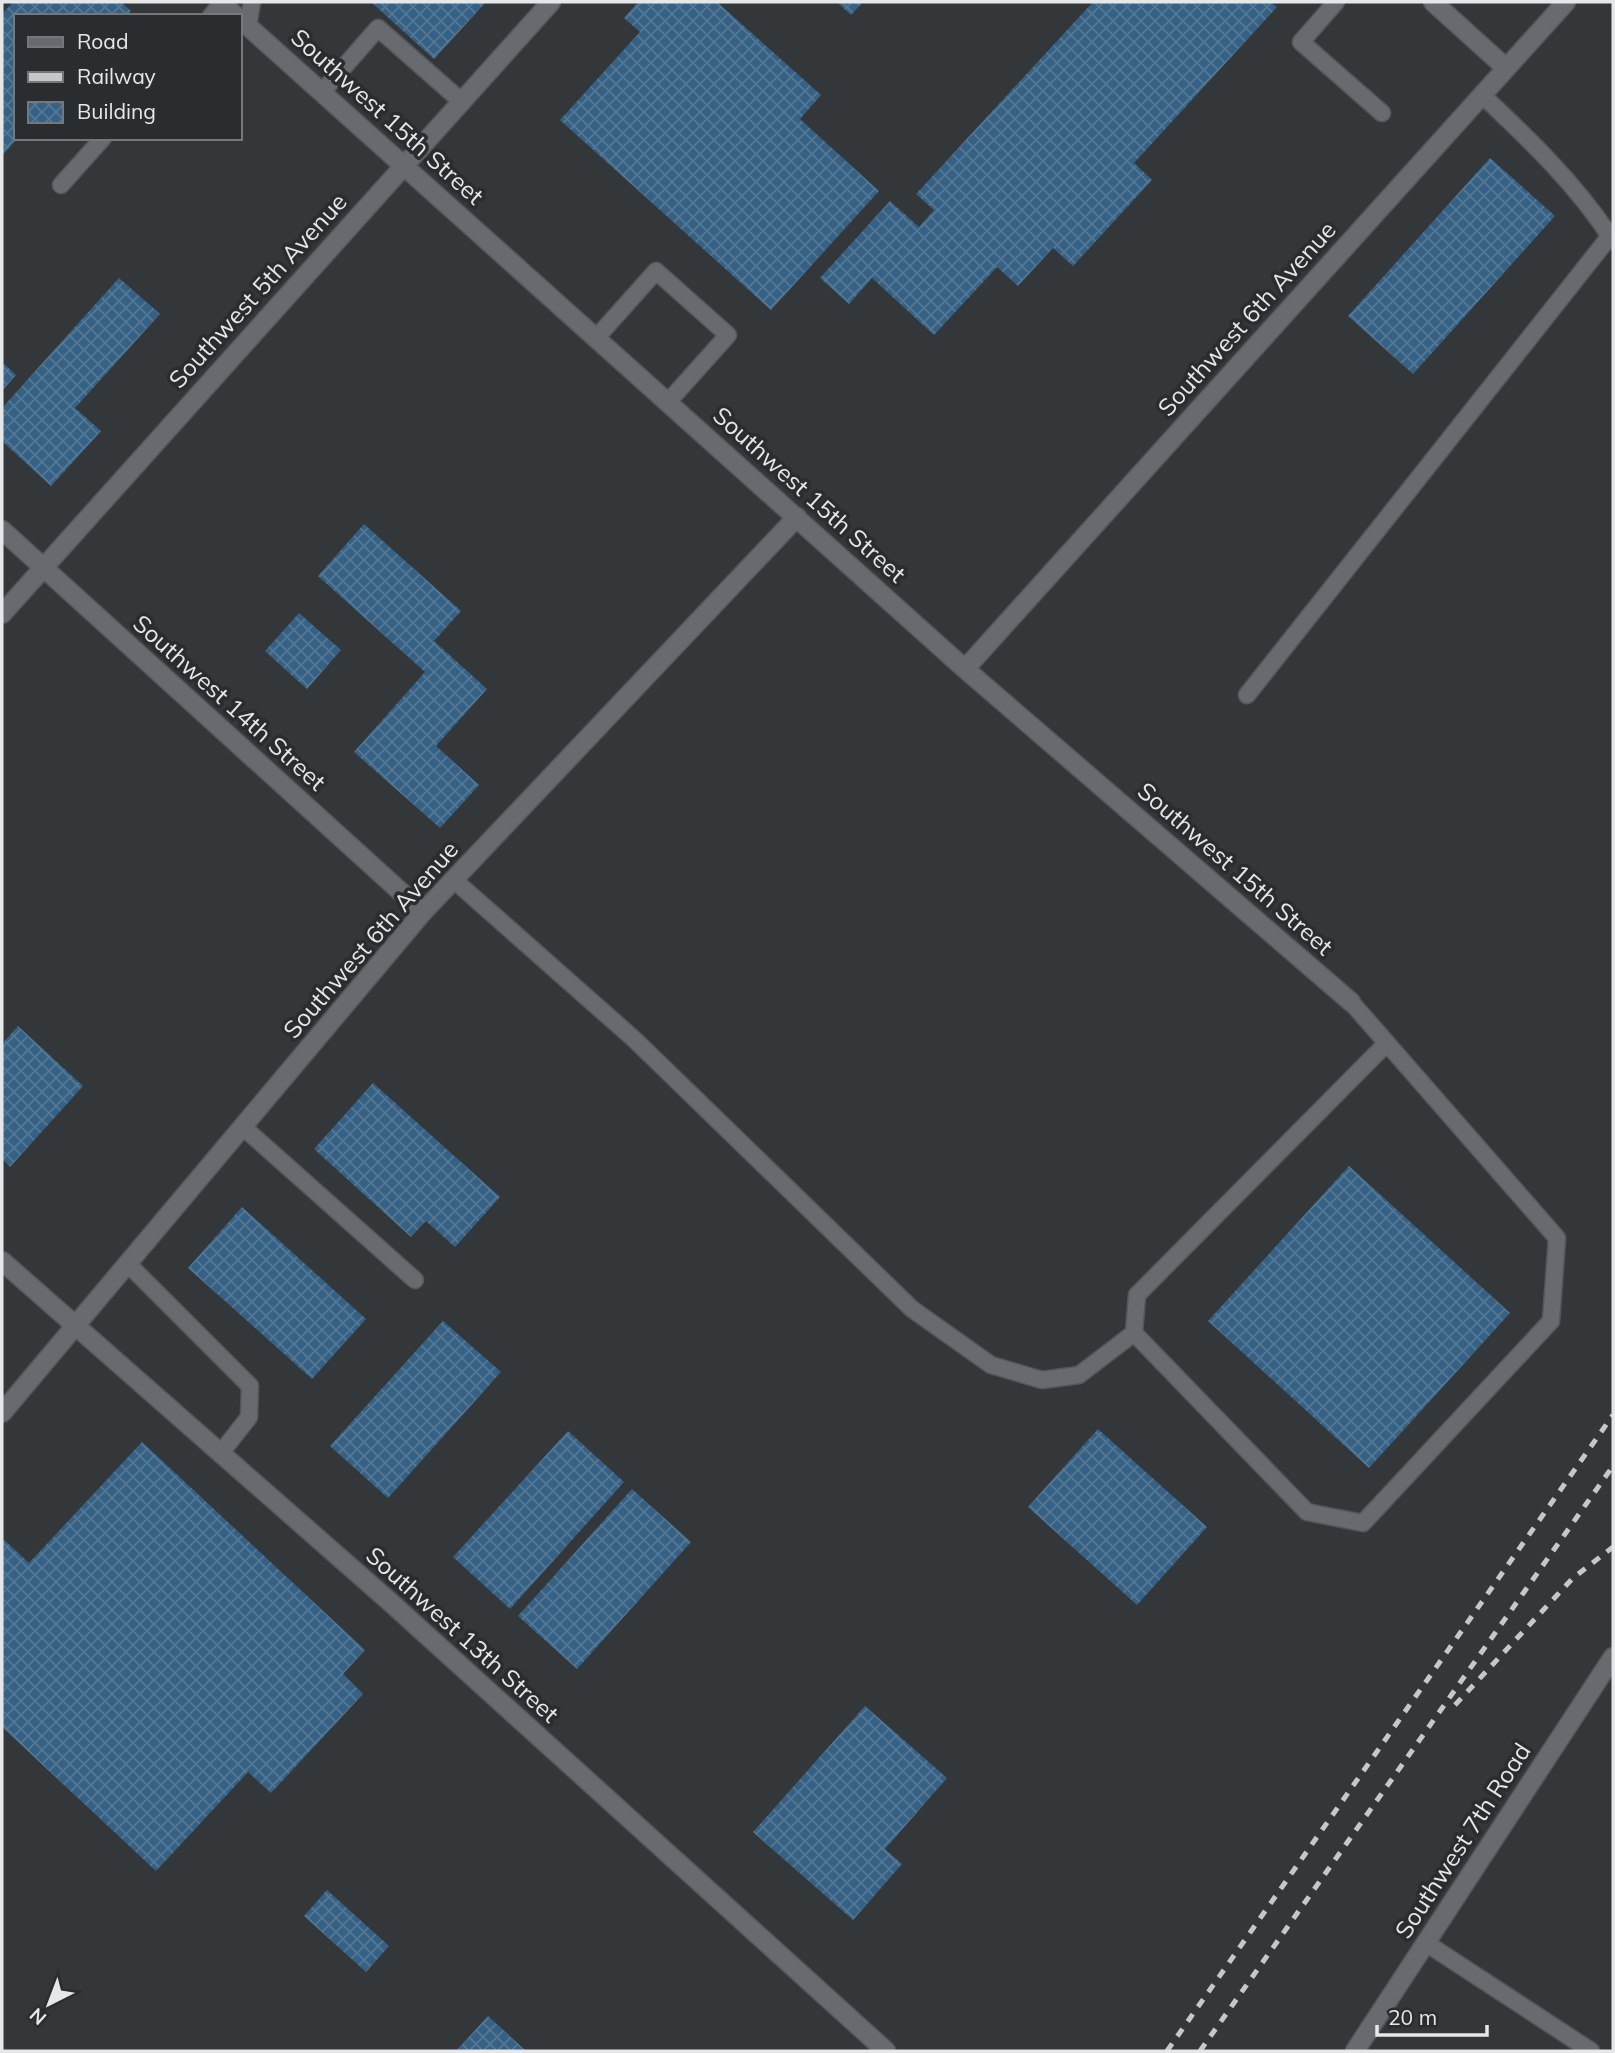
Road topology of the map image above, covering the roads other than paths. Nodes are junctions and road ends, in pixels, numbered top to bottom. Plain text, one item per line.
1 (252, 2) edge
2 (551, 2) edge
3 (1336, 2) edge
4 (1433, 2) edge
5 (1566, 2) edge
6 (242, 20) edge
7 (1506, 68) junction
8 (322, 92) junction
9 (1482, 95) junction
10 (461, 101) junction
11 (1382, 113) dead end
12 (101, 140) edge
13 (405, 164) junction
14 (61, 186) dead end
15 (1612, 238) edge
16 (597, 337) junction
17 (668, 402) junction
18 (797, 517) junction
19 (2, 530) edge
20 (43, 567) junction
21 (2, 614) edge
22 (965, 669) junction
23 (1247, 695) dead end
24 (454, 880) junction
25 (423, 912) junction
26 (1351, 1002) joint
27 (1387, 1043) junction
28 (243, 1127) junction
29 (2, 1261) edge
30 (128, 1265) junction
31 (415, 1280) dead end
32 (75, 1328) junction
33 (1134, 1333) junction
34 (2, 1413) edge
35 (220, 1454) junction
36 (1613, 1657) edge
37 (1426, 1943) junction
38 (886, 2051) edge
39 (1354, 2051) edge
40 (1591, 2051) edge

1 - 6 lane
2 - 10 street, Southwest 5th Avenue
3 - 11 lane
4 - 7 street
5 - 7 street, Southwest 6th Avenue
6 - 8 street, Southwest 15th Street
7 - 9 street, Southwest 6th Avenue
8 - 10 lane
8 - 13 street, Southwest 15th Street
9 - 15 lane
9 - 22 street, Southwest 6th Avenue
10 - 13 street, Southwest 5th Avenue
12 - 14 lane
13 - 16 street, Southwest 15th Street
13 - 20 street, Southwest 5th Avenue
15 - 23 lane
16 - 17 street, Southwest 15th Street
16 - 17 lane
17 - 18 street, Southwest 15th Street
18 - 22 street, Southwest 15th Street
18 - 24 street, Southwest 6th Avenue
19 - 20 street, Southwest 14th Street
20 - 21 street, Southwest 5th Avenue
20 - 25 street, Southwest 14th Street
22 - 26 street, Southwest 15th Street
24 - 25 street, Southwest 6th Avenue
24 - 33 lane
25 - 28 street, Southwest 6th Avenue
26 - 27 lane
27 - 33 lane
27 - 33 lane
28 - 30 street, Southwest 6th Avenue
28 - 31 lane
29 - 32 street, Southwest 13th Street
30 - 32 street, Southwest 6th Avenue
30 - 35 lane
32 - 34 street, Southwest 6th Avenue
32 - 35 street, Southwest 13th Street
35 - 38 street, Southwest 13th Street
36 - 37 street, Southwest 7th Road
37 - 39 street, Southwest 7th Road
37 - 40 lane

